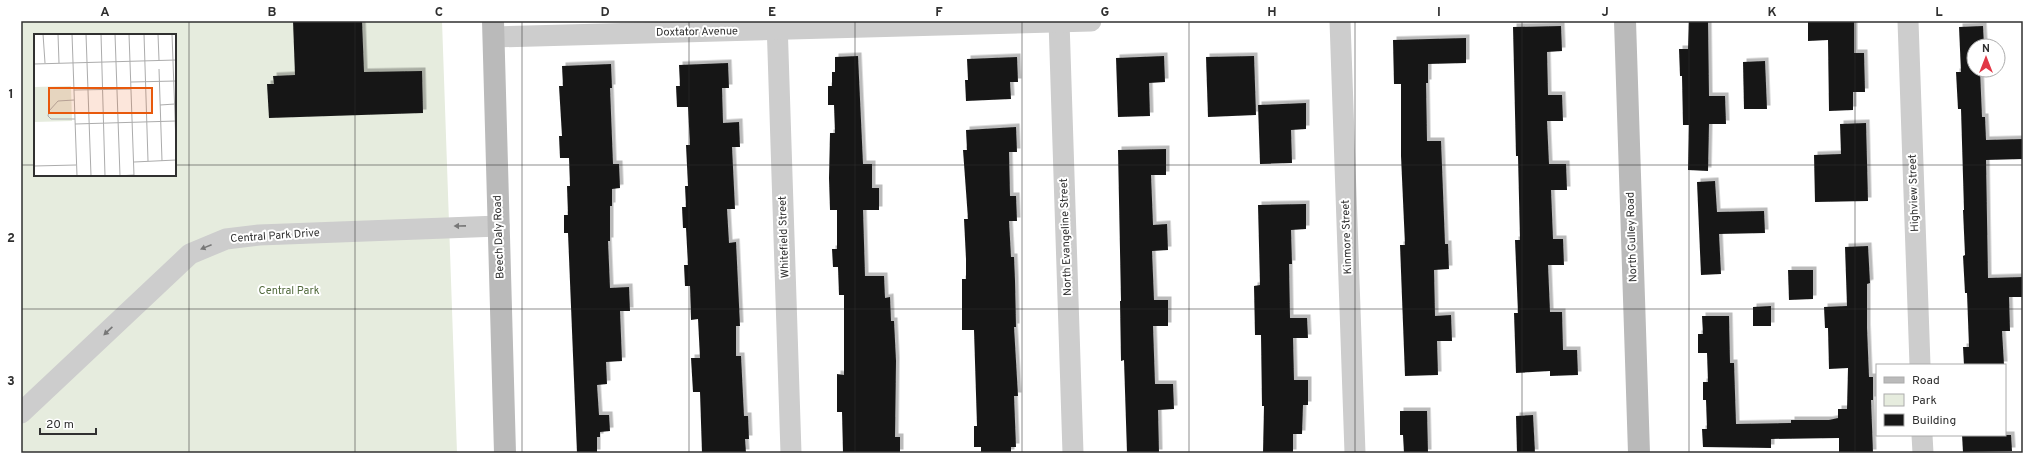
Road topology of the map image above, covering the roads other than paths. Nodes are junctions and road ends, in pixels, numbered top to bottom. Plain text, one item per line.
1 (1059, 21) edge
2 (1091, 21) edge
3 (1340, 21) edge
4 (1625, 21) edge
5 (1908, 21) edge
6 (777, 25) edge
7 (494, 29) edge
8 (499, 226) junction
9 (1920, 364) edge
10 (21, 413) edge
11 (1922, 436) edge
12 (505, 453) edge
13 (791, 453) edge
14 (1073, 453) edge
15 (1355, 453) edge
16 (1639, 453) edge
17 (1923, 453) edge

1 - 2 street, Doxtator Avenue
1 - 6 street, Doxtator Avenue
1 - 14 street, North Evangeline Street
3 - 15 street, Kinmore Street
4 - 16 street, North Gulley Road
5 - 9 street, Highview Street
6 - 7 street, Doxtator Avenue
6 - 13 street, Whitefield Street
7 - 8 street, Beech Daly Road
8 -> 10 street, Central Park Drive
8 - 12 street, Beech Daly Road
11 - 17 street

